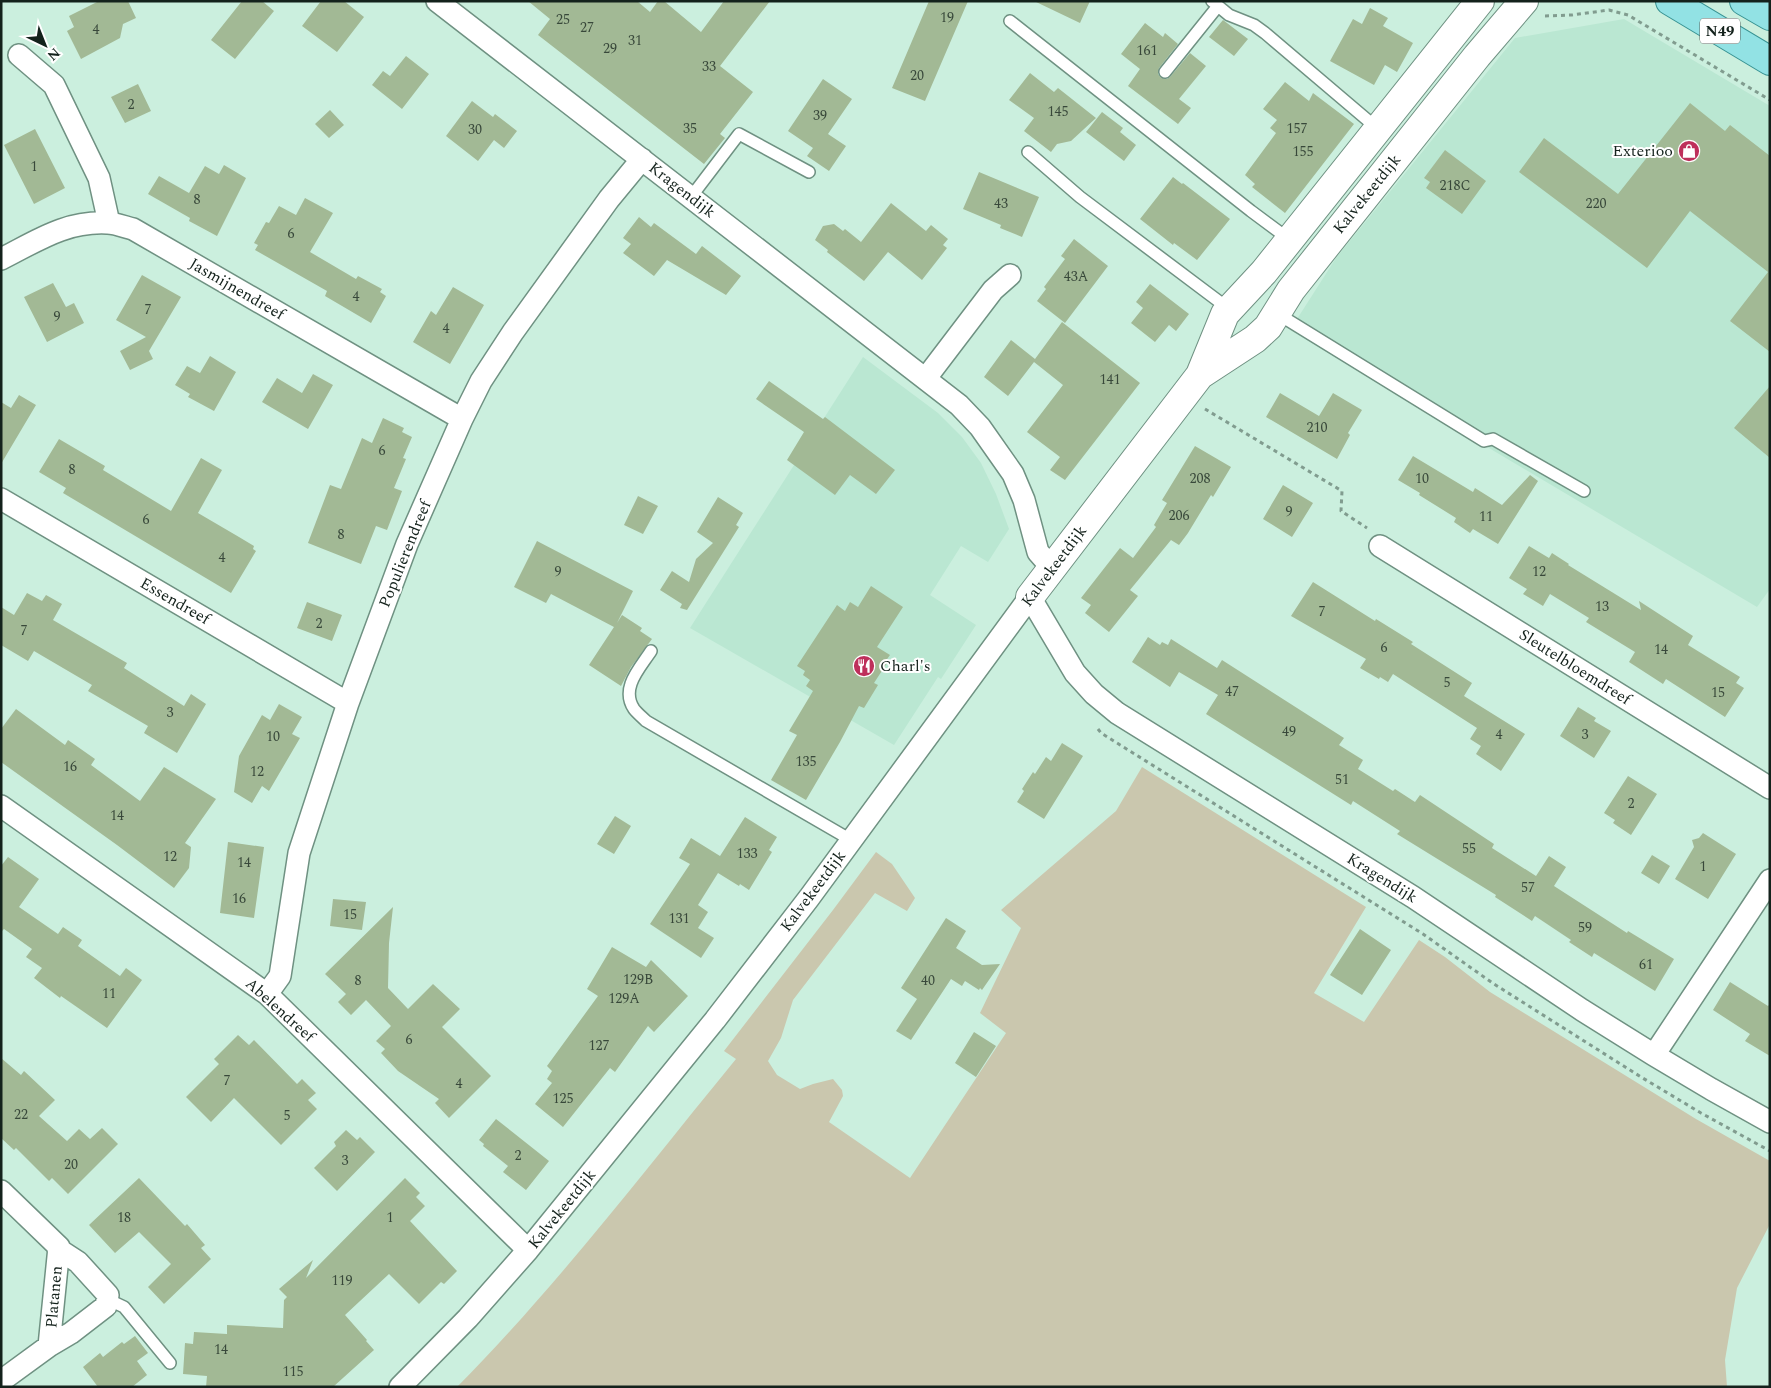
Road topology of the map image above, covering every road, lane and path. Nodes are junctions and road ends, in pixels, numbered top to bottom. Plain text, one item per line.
1 (437, 1) edge
2 (1480, 1) edge
3 (1670, 1) edge
4 (1744, 1) edge
5 (1215, 4) edge
6 (1532, 9) edge
7 (1770, 16) edge
8 (1010, 21) dead end
9 (19, 55) dead end
10 (1770, 61) edge
11 (1165, 72) dead end
12 (1770, 100) edge
13 (1378, 129) junction
14 (1028, 152) dead end
15 (642, 159) junction
16 (808, 172) dead end
17 (691, 197) junction
18 (109, 223) junction
19 (1290, 240) junction
20 (1, 259) edge
21 (1010, 275) dead end
22 (1229, 309) junction
23 (1278, 314) junction
24 (1200, 375) junction
25 (926, 378) junction
26 (1183, 396) junction
27 (462, 419) junction
28 (1584, 491) dead end
29 (1, 499) edge
30 (1380, 546) joint
31 (1052, 568) junction
32 (1030, 598) junction
33 (651, 650) dead end
34 (348, 703) junction
35 (1095, 725) dead end
36 (1770, 788) edge
37 (1, 806) edge
38 (851, 840) junction
39 (1770, 880) edge
40 (267, 994) junction
41 (1654, 1055) junction
42 (1770, 1122) edge
43 (1770, 1151) edge
44 (1, 1190) edge
45 (58, 1249) junction
46 (528, 1250) junction
47 (107, 1299) junction
48 (49, 1346) junction
49 (170, 1363) dead end
50 (1, 1381) edge
51 (400, 1387) edge

1 - 15 street, Kragendijk
2 - 13 street, Kalvekeetdijk
3 - 10 main road, N49
4 - 7 main road, N49
5 - 11 lane
5 - 13 lane
6 - 12 path
6 - 23 street, Kalvekeetdijk
8 - 19 lane
9 - 18 street
13 - 19 street, Kalvekeetdijk
14 - 22 lane
15 - 17 street, Kragendijk
15 - 27 street, Populierendreef
16 - 17 lane
17 - 25 street, Kragendijk
18 - 20 street, Jasmijnendreef
18 - 27 street, Jasmijnendreef
19 - 22 street, Kalvekeetdijk
21 - 25 street
22 - 24 street, Kalvekeetdijk
23 - 24 street, Kalvekeetdijk
23 - 28 lane
24 - 26 street, Kalvekeetdijk
25 - 31 street, Kragendijk
26 - 30 path
26 - 31 street, Kalvekeetdijk
27 - 34 street, Populierendreef
29 - 34 street, Essendreef
30 - 36 street, Sleutelbloemdreef
31 - 32 street, Kalvekeetdijk
32 - 38 street, Kalvekeetdijk
32 - 41 street, Kragendijk
33 - 38 lane
34 - 40 street, Populierendreef
35 - 43 path
37 - 40 street, Abelendreef
38 - 46 street, Kalvekeetdijk
39 - 41 street
40 - 46 street, Abelendreef
41 - 42 street, Kragendijk
44 - 45 street, Platanen
45 - 47 street, Platanen
45 - 48 street, Platanen
46 - 51 street, Kalvekeetdijk
47 - 48 street, Platanen
47 - 49 lane
48 - 50 street, Platanen

